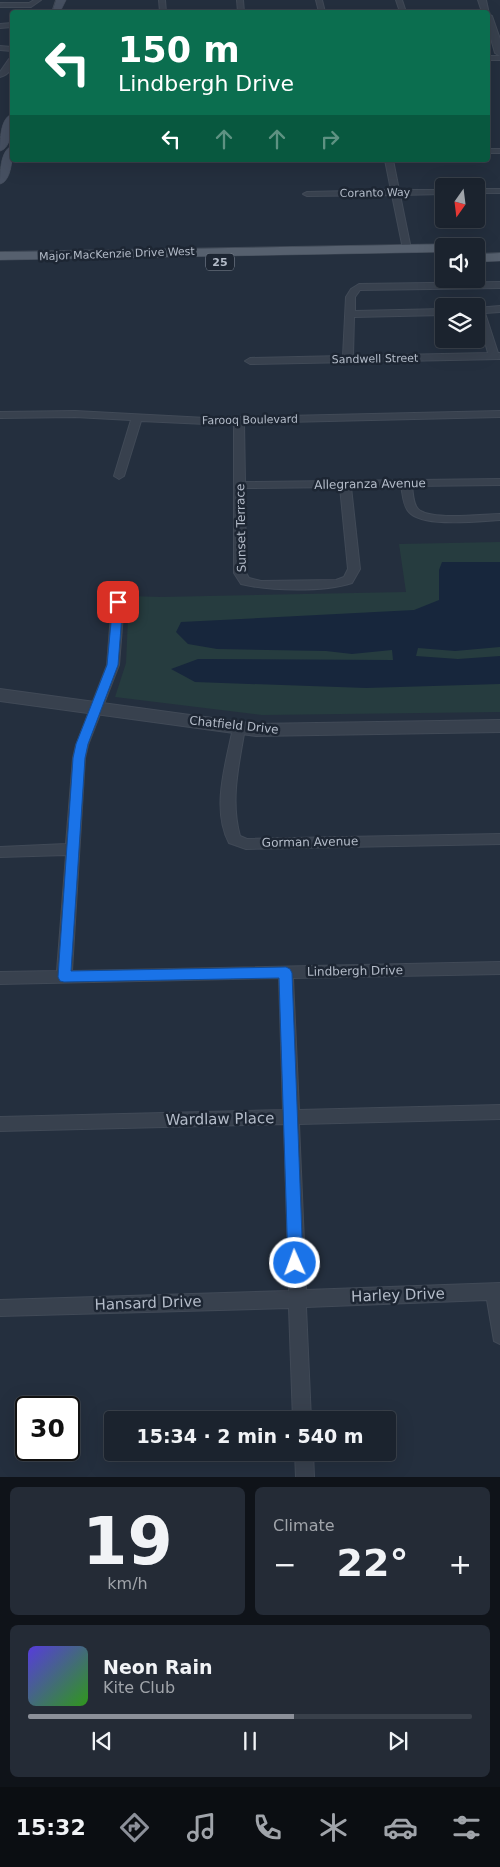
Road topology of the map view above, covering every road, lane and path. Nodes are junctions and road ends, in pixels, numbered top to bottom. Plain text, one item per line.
1 (38, 0) edge
2 (0, 5) edge
3 (491, 23) edge
4 (500, 53) edge
5 (10, 64) edge
6 (0, 75) edge
7 (10, 122) edge
8 (0, 148) edge
9 (10, 154) edge
10 (389, 162) edge
11 (0, 180) edge
12 (485, 191) edge
13 (500, 191) edge
14 (396, 192) junction
15 (435, 192) edge
16 (307, 194) dead end
17 (406, 245) junction
18 (435, 247) edge
19 (500, 247) edge
20 (485, 248) edge
21 (0, 256) edge
22 (500, 257) edge
23 (435, 258) edge
24 (485, 258) edge
25 (0, 264) edge
26 (500, 285) edge
27 (500, 309) edge
28 (485, 310) edge
29 (435, 312) edge
30 (350, 314) junction
31 (485, 328) edge
32 (497, 356) edge
33 (348, 359) junction
34 (250, 361) dead end
35 (500, 414) edge
36 (0, 415) edge
37 (137, 418) junction
38 (240, 420) junction
39 (119, 476) dead end
40 (500, 482) edge
41 (406, 483) junction
42 (240, 484) junction
43 (345, 484) junction
44 (500, 517) edge
45 (118, 602) dead end
46 (0, 695) edge
47 (96, 707) junction
48 (500, 726) edge
49 (240, 728) junction
50 (500, 838) edge
51 (73, 849) junction
52 (0, 852) edge
53 (500, 968) edge
54 (286, 973) junction
55 (64, 977) junction
56 (0, 978) edge
57 (500, 1112) edge
58 (291, 1118) junction
59 (0, 1124) edge
60 (497, 1291) edge
61 (296, 1299) junction
62 (0, 1308) edge
63 (500, 1335) edge
64 (302, 1411) edge
65 (304, 1461) edge
66 (305, 1477) edge

1 - 2 street
3 - 4 street
5 - 6 street
7 - 8 main road
9 - 11 main road
10 - 14 street
12 - 13 street
14 - 15 street, Coranto Way
14 - 16 street, Coranto Way
14 - 17 street
17 - 18 main road, Major MacKenzie Drive West / 25
17 - 21 main road, Major MacKenzie Drive West / 25
19 - 20 main road
22 - 24 main road
23 - 25 main road, Major MacKenzie Drive West / 25
26 - 30 street
27 - 28 street
29 - 30 street
30 - 33 street
31 - 32 street
32 - 33 street, Sandwell Street
33 - 34 street, Sandwell Street
35 - 38 street, Farooq Boulevard
36 - 37 street, Farooq Boulevard
37 - 38 street, Farooq Boulevard
37 - 39 street
38 - 42 street, Sunset Terrace
40 - 41 street, Allegranza Avenue
41 - 43 street, Allegranza Avenue
41 - 44 street
42 - 43 street, Allegranza Avenue
42 - 43 street, Sunset Terrace
45 - 47 street
46 - 47 street, Chatfield Drive
47 - 49 street, Chatfield Drive
47 - 51 street
48 - 49 street, Chatfield Drive
49 - 50 street, Gorman Avenue
51 - 52 street
51 - 55 street
53 - 54 street, Lindbergh Drive
54 - 55 street, Lindbergh Drive
54 - 58 street
55 - 56 street, Lindbergh Drive
57 - 58 street, Wardlaw Place
58 - 59 street, Wardlaw Place
58 - 61 street
60 - 61 street, Harley Drive
60 - 63 street
61 - 62 street, Hansard Drive
61 - 64 street
65 - 66 street

